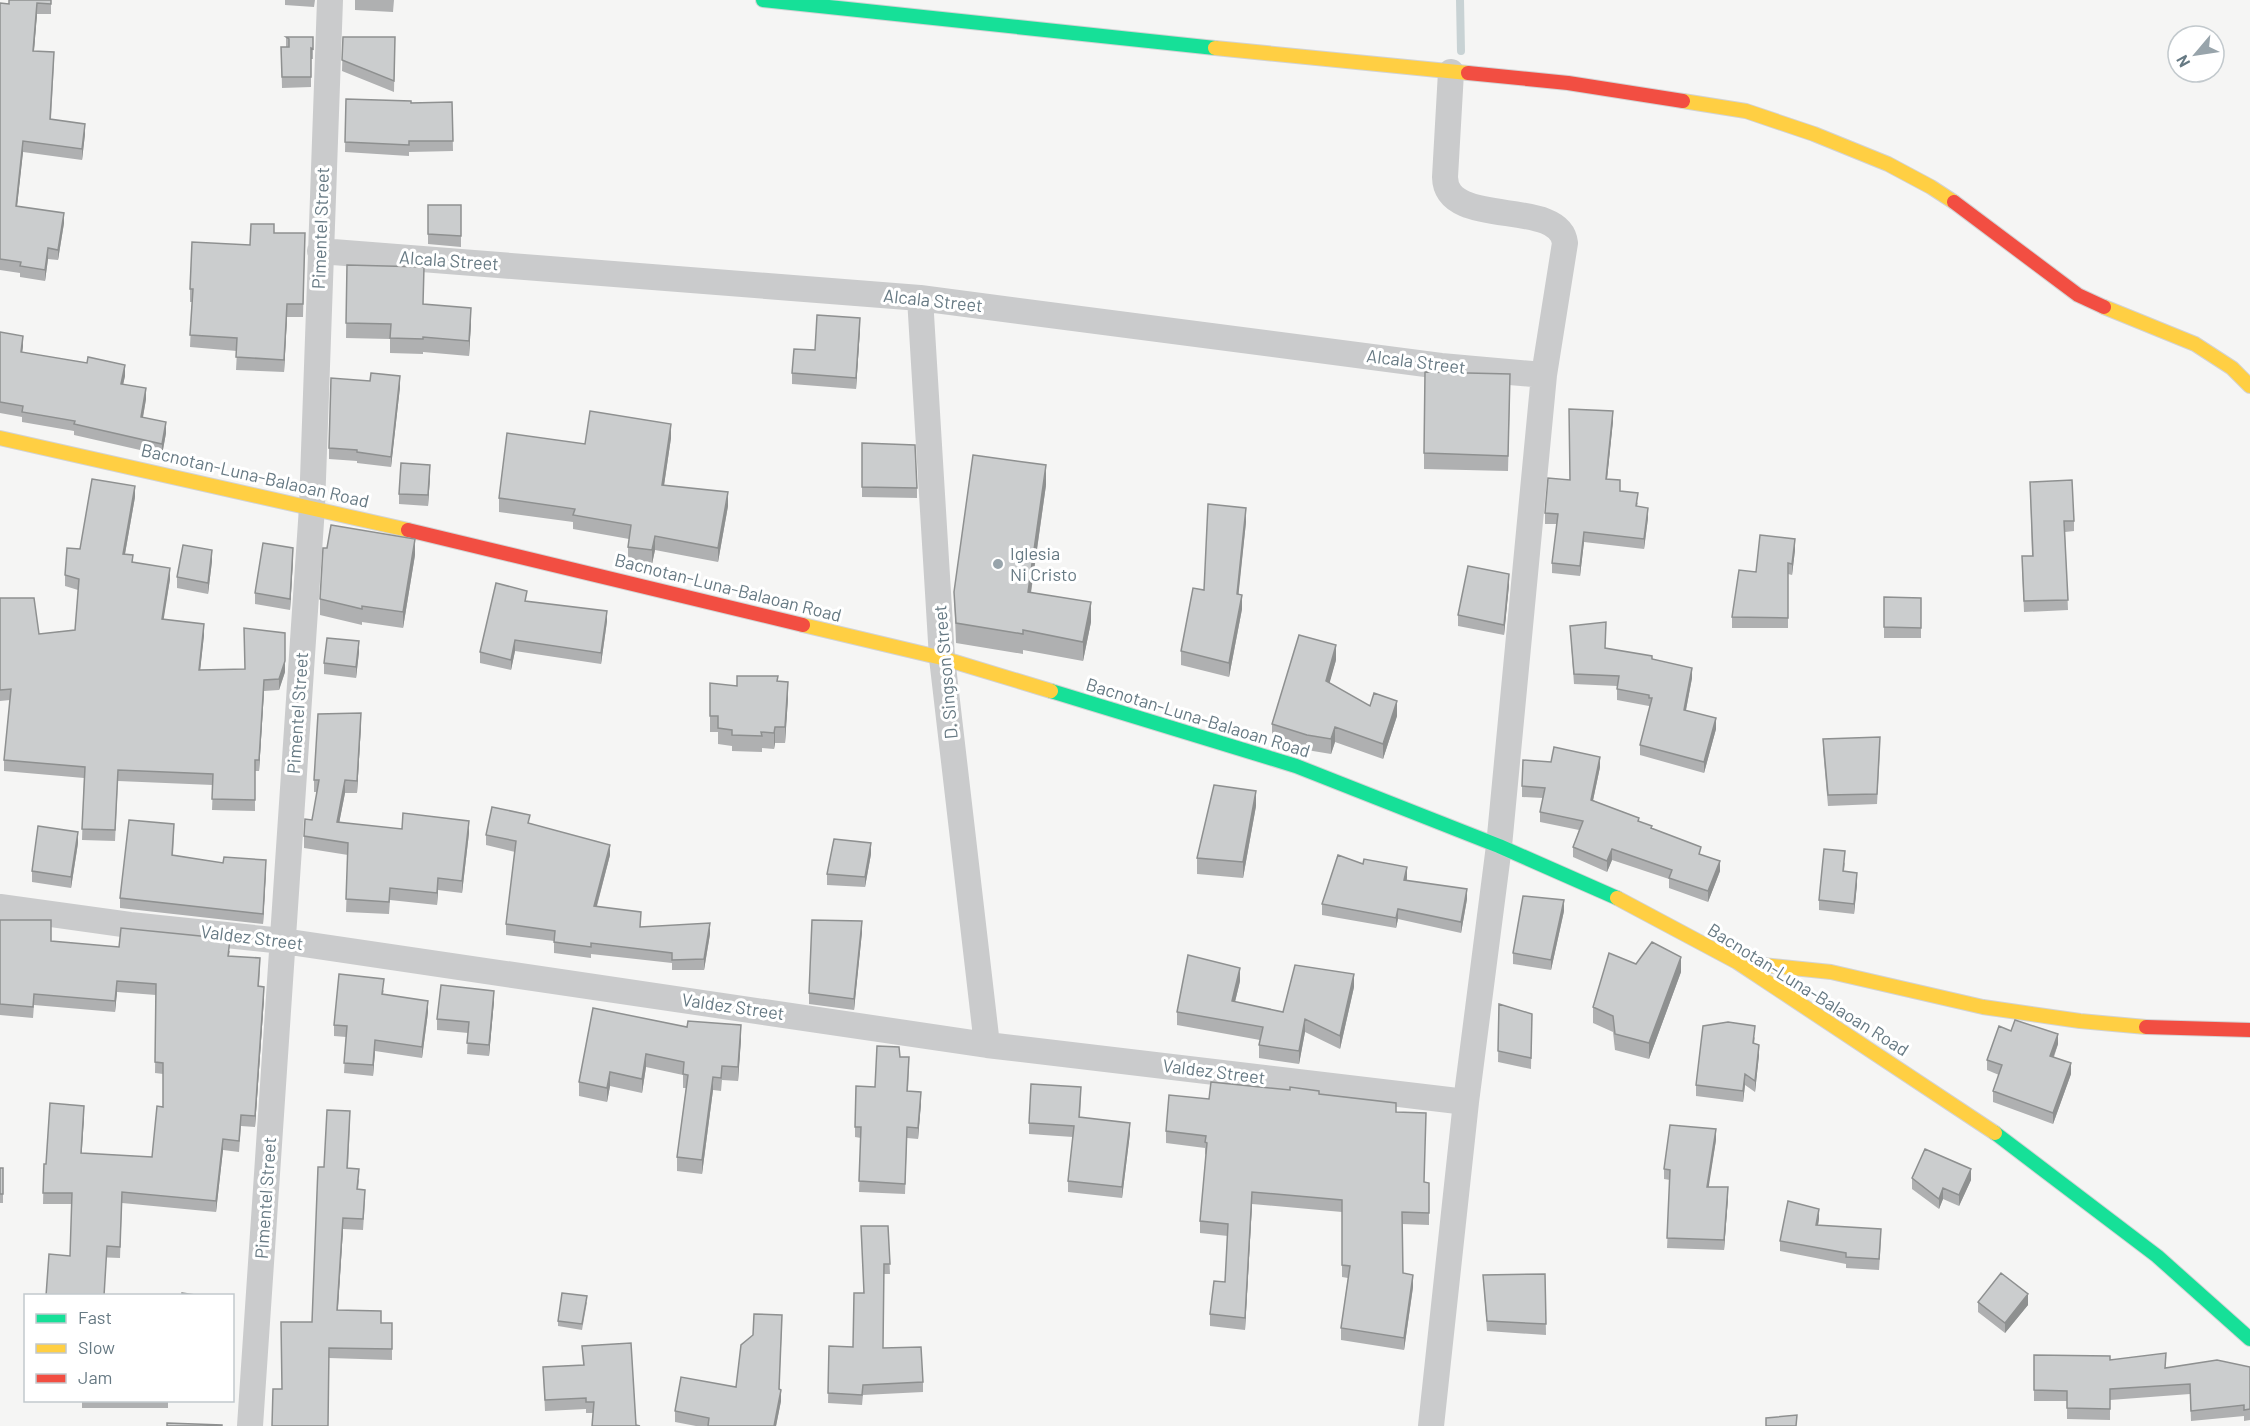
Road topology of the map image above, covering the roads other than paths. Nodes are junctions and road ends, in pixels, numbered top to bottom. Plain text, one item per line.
1 (330, 0) edge
2 (763, 0) edge
3 (1451, 72) junction
4 (320, 251) junction
5 (920, 298) junction
6 (1544, 375) junction
7 (2250, 386) edge
8 (0, 438) edge
9 (312, 507) junction
10 (942, 658) junction
11 (1499, 846) junction
12 (0, 907) edge
13 (283, 941) junction
14 (1737, 962) junction
15 (2250, 1030) edge
16 (987, 1045) junction
17 (1466, 1102) junction
18 (2250, 1339) edge
19 (250, 1426) edge
20 (1431, 1426) edge

1 - 4 street, Pimentel Street
2 - 3 main road
3 - 6 street
3 - 7 main road
4 - 5 street, Alcala Street
4 - 9 street, Pimentel Street
5 - 6 street, Alcala Street
5 - 10 street, D. Singson Street
6 - 11 street
8 - 9 main road, Bacnotan-Luna-Balaoan Road
9 - 10 main road, Bacnotan-Luna-Balaoan Road
9 - 13 street, Pimentel Street
10 - 11 main road, Bacnotan-Luna-Balaoan Road
10 - 16 street, D. Singson Street
11 - 14 main road, Bacnotan-Luna-Balaoan Road
11 - 17 street
12 - 13 street, Valdez Street
13 - 16 street, Valdez Street
13 - 19 street, Pimentel Street
14 - 15 main road
14 - 18 main road, Bacnotan-Luna-Balaoan Road
16 - 17 street, Valdez Street
17 - 20 street

